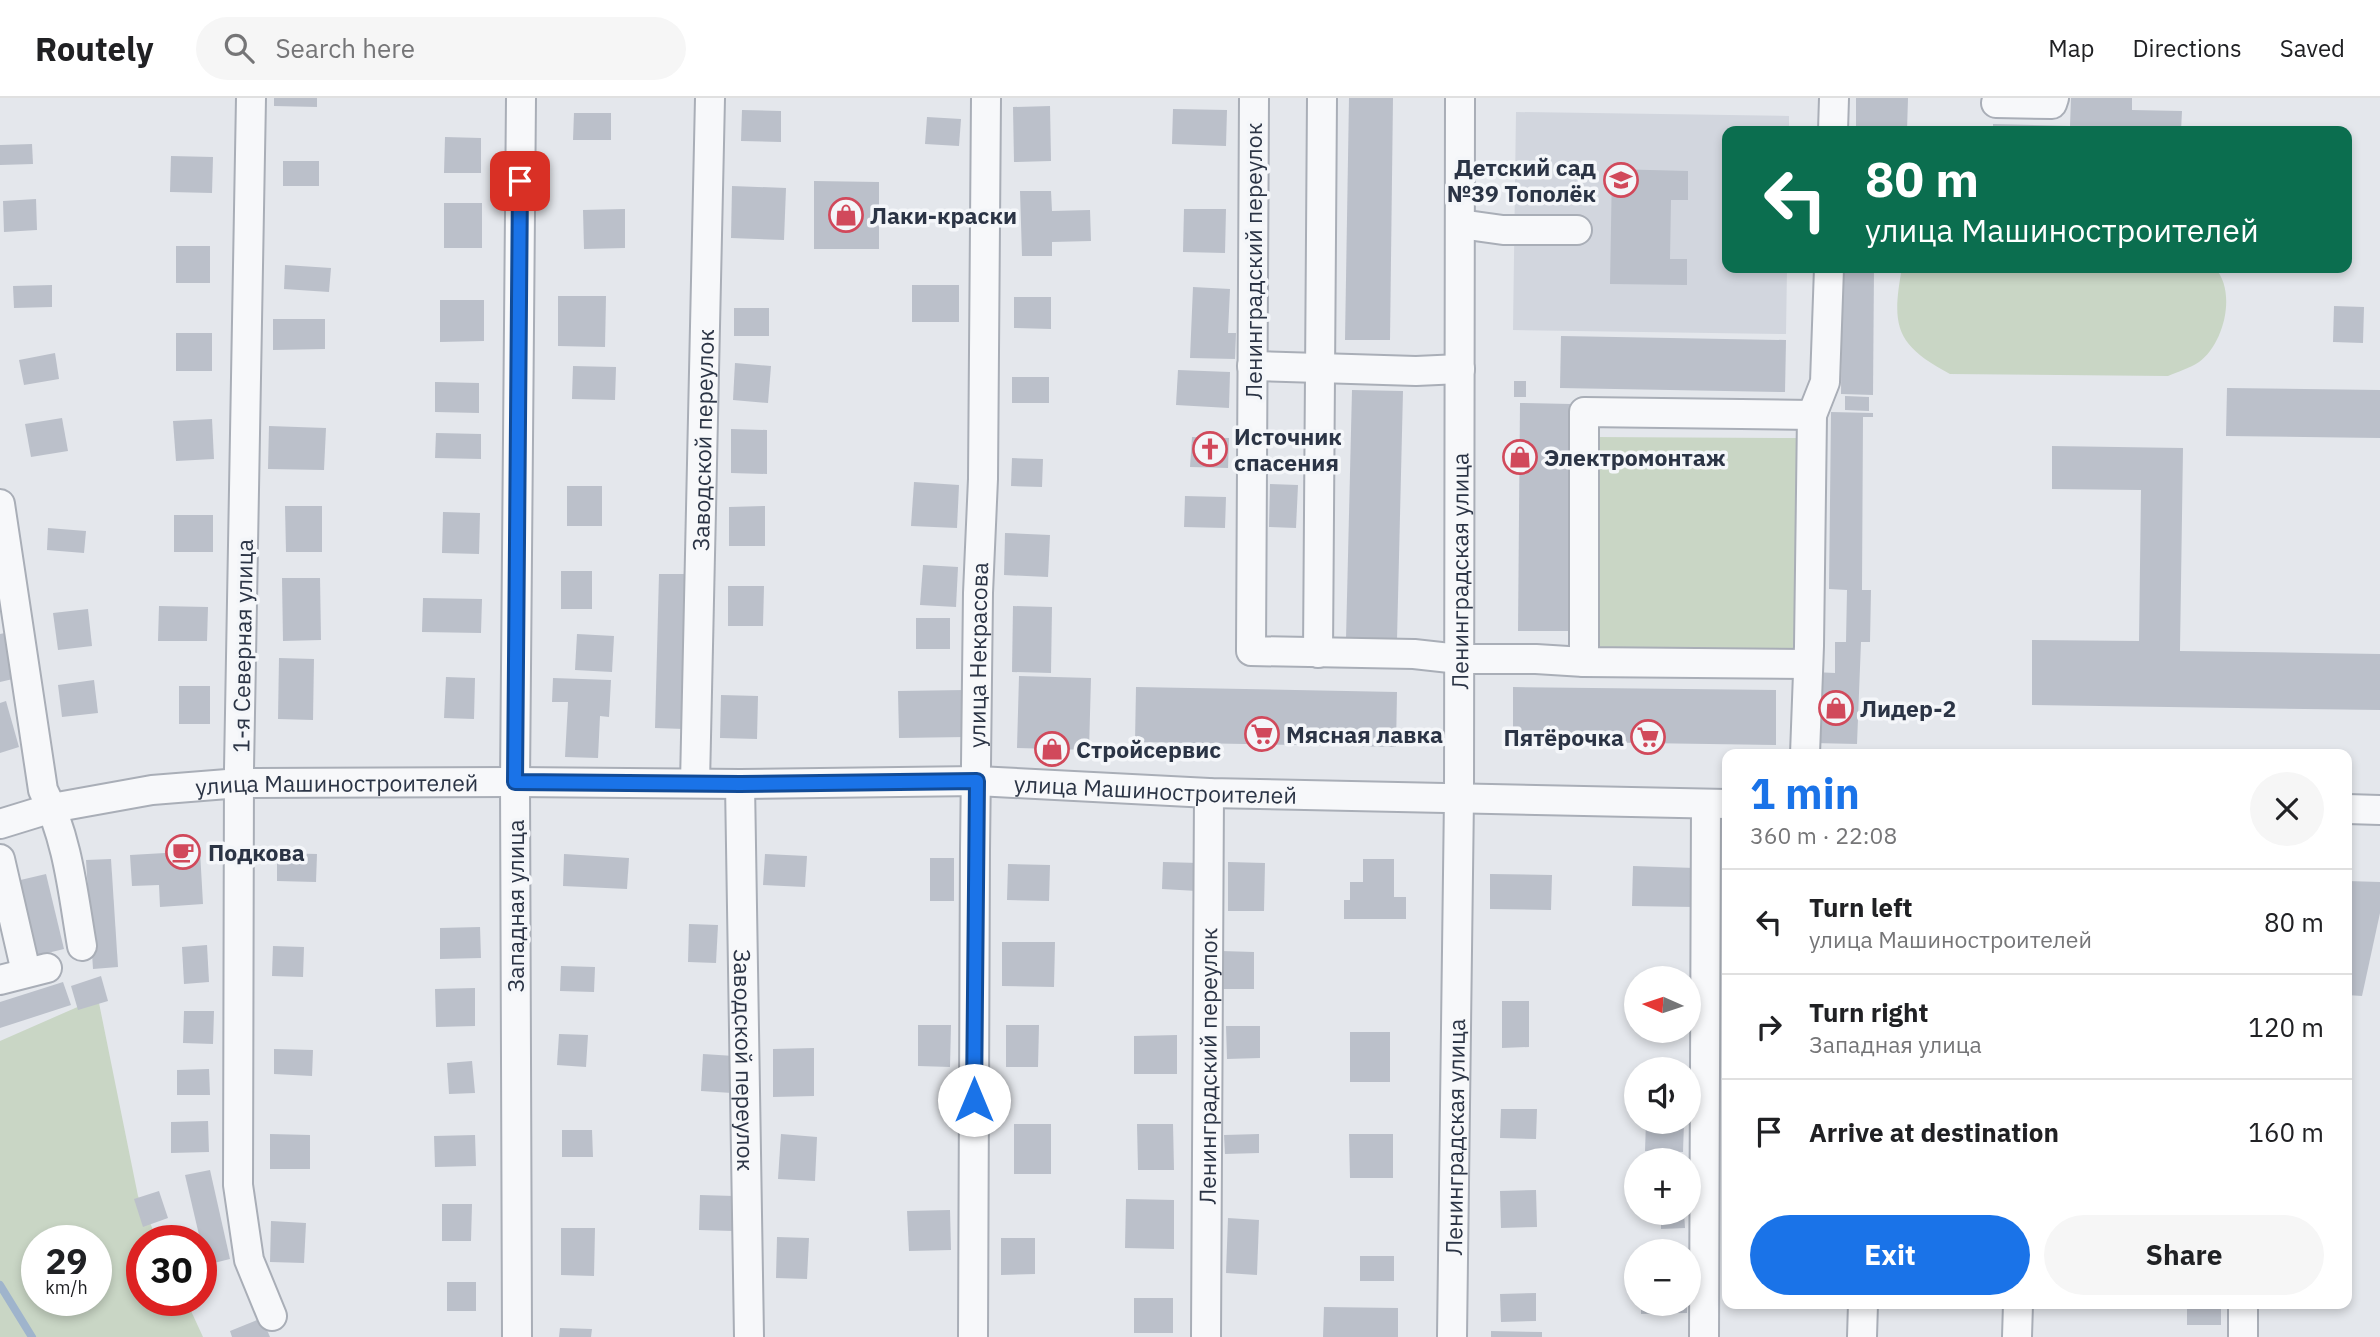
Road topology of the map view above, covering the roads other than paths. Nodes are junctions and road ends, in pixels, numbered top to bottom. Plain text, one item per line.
1 (251, 98) edge
2 (521, 98) edge
3 (710, 98) edge
4 (986, 98) edge
5 (1254, 98) edge
6 (1322, 98) edge
7 (1460, 98) edge
8 (1834, 98) edge
9 (2054, 98) edge
10 (1996, 103) dead end
11 (1833, 126) edge
12 (1460, 224) junction
13 (1577, 230) dead end
14 (1829, 273) edge
15 (1252, 366) junction
16 (1320, 369) junction
17 (1460, 369) junction
18 (1812, 415) junction
19 (0, 504) edge
20 (1318, 653) junction
21 (1459, 659) junction
22 (1584, 663) junction
23 (1808, 664) junction
24 (1805, 749) edge
25 (977, 781) junction
26 (515, 782) junction
27 (240, 783) junction
28 (695, 783) junction
29 (740, 784) junction
30 (1209, 793) junction
31 (1459, 797) junction
32 (1717, 804) edge
33 (52, 808) junction
34 (2352, 809) edge
35 (2380, 810) edge
36 (0, 824) edge
37 (0, 859) edge
38 (82, 946) dead end
39 (24, 973) edge
40 (1863, 1309) edge
41 (2018, 1309) edge
42 (2243, 1309) edge
43 (272, 1315) dead end
44 (517, 1337) edge
45 (749, 1337) edge
46 (973, 1337) edge
47 (1206, 1337) edge
48 (1452, 1337) edge
49 (1704, 1337) edge
50 (1862, 1337) edge
51 (2017, 1337) edge
52 (2243, 1337) edge

1 - 27 street, 1-я Северная улица
2 - 26 street, Западная улица
3 - 28 street, Заводской переулок
4 - 25 street, улица Некрасова
5 - 15 street, Ленинградский переулок
6 - 16 street
7 - 12 street, Ленинградская улица
8 - 11 street
9 - 10 street
12 - 13 street
12 - 17 street, Ленинградская улица
14 - 18 street
15 - 16 street
15 - 20 street, Ленинградский переулок
16 - 17 street
16 - 20 street
17 - 21 street, Ленинградская улица
18 - 22 street
18 - 23 street
19 - 33 street
20 - 21 street
21 - 22 street
21 - 31 street, Ленинградская улица
22 - 23 street
23 - 24 street
25 - 29 street, улица Машиностроителей
25 - 30 street, улица Машиностроителей
25 - 46 street, улица Некрасова
26 - 27 street, улица Машиностроителей
26 - 28 street, улица Машиностроителей
26 - 44 street, Западная улица
27 - 33 street, улица Машиностроителей
27 - 43 street, 1-я Северная улица
28 - 29 street, улица Машиностроителей
29 - 45 street, Заводской переулок
30 - 31 street, улица Машиностроителей
30 - 47 street, Ленинградский переулок
31 - 32 street, улица Машиностроителей
31 - 48 street, Ленинградская улица
32 - 49 street
33 - 36 street, улица Машиностроителей
33 - 38 street
34 - 35 street
37 - 39 street
40 - 50 street
41 - 51 street
42 - 52 street

